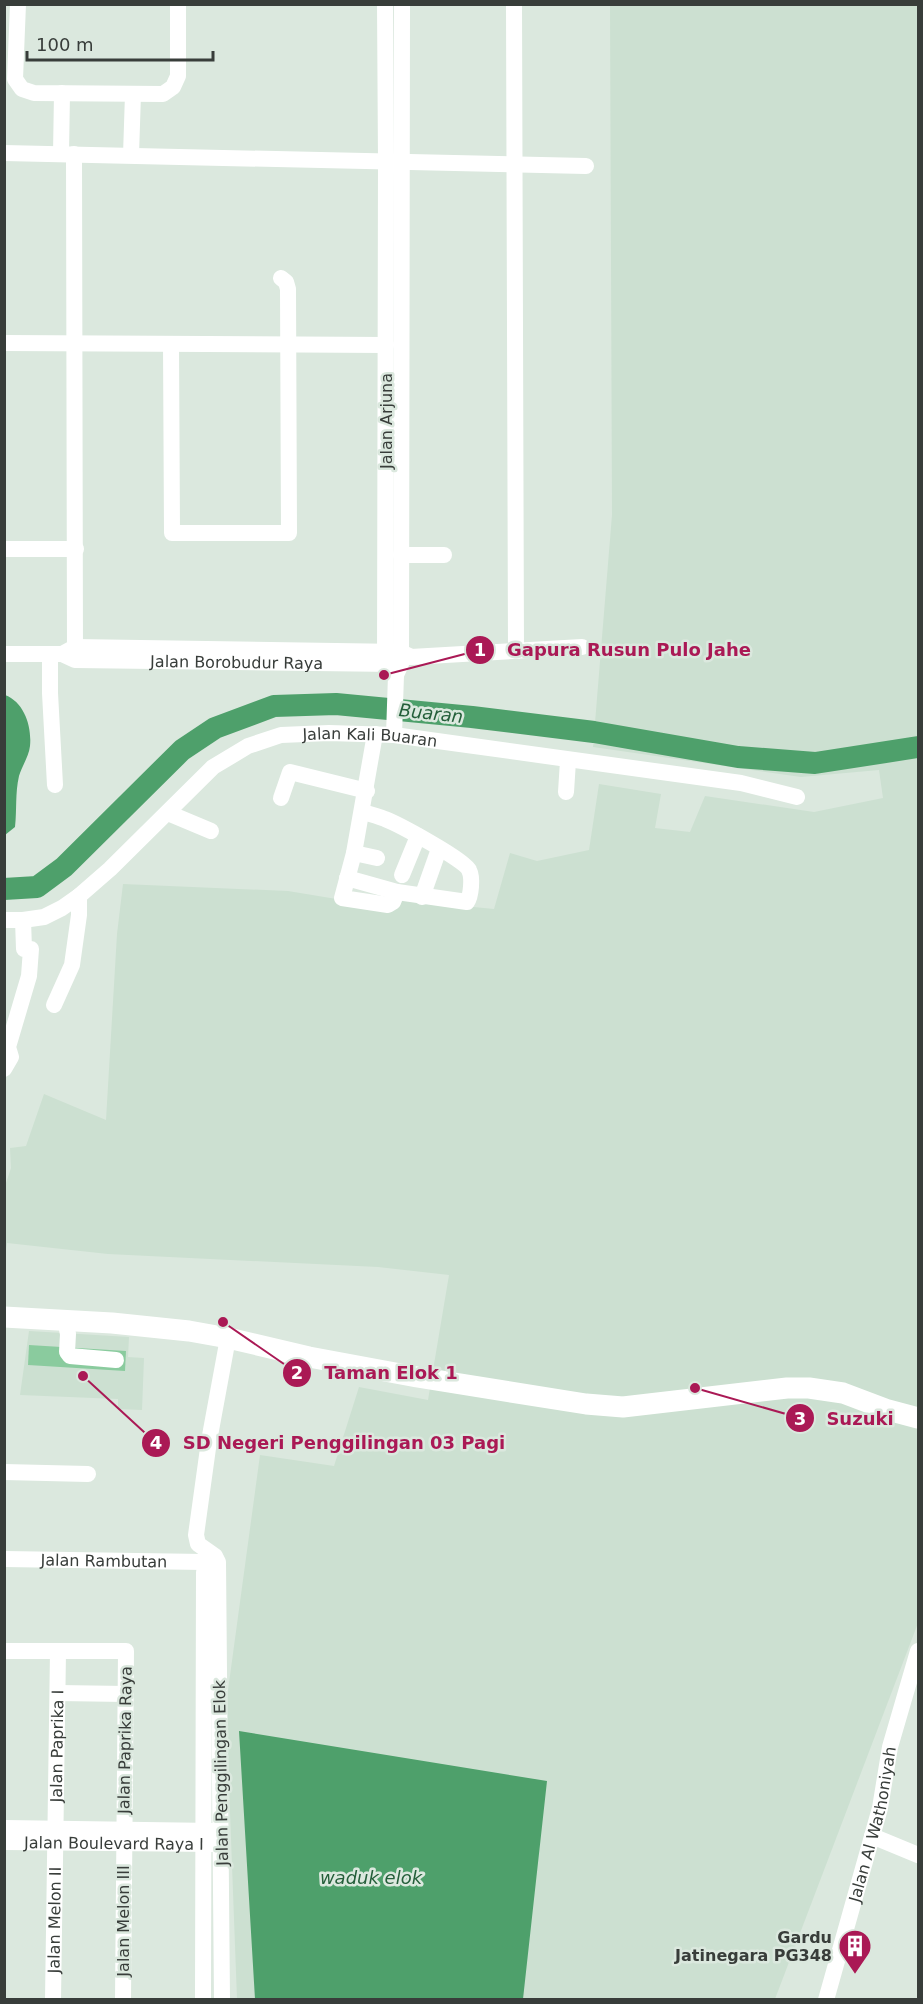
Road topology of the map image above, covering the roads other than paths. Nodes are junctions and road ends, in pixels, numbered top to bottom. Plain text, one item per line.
1 (18, 4) edge
2 (178, 4) edge
3 (385, 4) edge
4 (402, 4) edge
5 (513, 4) edge
6 (62, 93) junction
7 (385, 93) junction
8 (403, 93) junction
9 (133, 94) junction
10 (4, 153) edge
11 (68, 154) junction
12 (131, 155) junction
13 (394, 162) junction
14 (514, 165) junction
15 (586, 166) dead end
16 (394, 271) junction
17 (281, 278) dead end
18 (76, 342) junction
19 (4, 343) edge
20 (171, 344) junction
21 (289, 345) junction
22 (386, 345) junction
23 (394, 367) junction
24 (393, 496) junction
25 (4, 549) edge
26 (76, 549) junction
27 (401, 555) junction
28 (444, 555) dead end
29 (582, 647) dead end
30 (516, 651) junction
31 (4, 654) edge
32 (66, 654) junction
33 (397, 664) junction
34 (394, 732) junction
35 (375, 734) junction
36 (568, 761) junction
37 (55, 785) dead end
38 (367, 791) junction
39 (566, 792) dead end
40 (797, 797) dead end
41 (281, 798) dead end
42 (362, 812) junction
43 (168, 813) junction
44 (211, 831) dead end
45 (418, 836) junction
46 (439, 849) junction
47 (354, 853) junction
48 (377, 858) dead end
49 (402, 875) dead end
50 (79, 896) junction
51 (422, 897) junction
52 (4, 920) edge
53 (24, 920) junction
54 (54, 1005) dead end
55 (6, 1046) edge
56 (4, 1069) edge
57 (4, 1317) edge
58 (65, 1320) junction
59 (228, 1338) junction
60 (116, 1360) dead end
61 (918, 1418) edge
62 (4, 1472) edge
63 (88, 1474) dead end
64 (206, 1557) junction
65 (4, 1559) edge
66 (4, 1651) edge
67 (58, 1651) junction
68 (918, 1651) edge
69 (58, 1693) junction
70 (126, 1694) junction
71 (4, 1827) edge
72 (56, 1835) junction
73 (124, 1836) junction
74 (872, 1836) junction
75 (204, 1837) junction
76 (222, 1838) junction
77 (4, 1842) edge
78 (918, 1855) edge
79 (53, 2000) edge
80 (123, 2000) edge
81 (203, 2000) edge
82 (222, 2000) edge
83 (826, 2000) edge

1 - 6 street
2 - 9 street
3 - 7 street
4 - 8 street
5 - 14 street
6 - 9 street
6 - 11 street
7 - 8 street
7 - 13 street
8 - 13 street
9 - 12 street
10 - 11 street
11 - 12 street
11 - 18 street
12 - 13 street
13 - 14 street
13 - 16 street, Jalan Arjuna
14 - 15 street
14 - 30 street
16 - 22 street, Jalan Arjuna
16 - 23 street, Jalan Arjuna
17 - 21 street
18 - 19 street
18 - 20 street
18 - 26 street
20 - 21 street
20 - 21 street
21 - 22 street
22 - 23 street, Jalan Arjuna
23 - 24 street, Jalan Arjuna
24 - 27 street, Jalan Arjuna
24 - 33 street, Jalan Arjuna
25 - 26 street
26 - 32 street
27 - 28 street
27 - 33 street, Jalan Arjuna
29 - 30 street, Jalan Borobudur Raya
30 - 33 street, Jalan Borobudur Raya
31 - 32 street, Jalan Borobudur Raya
32 - 33 street, Jalan Borobudur Raya
32 - 37 street
33 - 34 street, Jalan Arjuna
34 - 35 street, Jalan Kali Buaran
34 - 36 street, Jalan Kali Buaran
35 - 38 street
35 - 43 street, Jalan Kali Buaran
36 - 39 street
36 - 40 street, Jalan Kali Buaran
38 - 41 street
38 - 42 street
42 - 45 street
42 - 47 street
43 - 44 street
43 - 50 street, Jalan Kali Buaran
45 - 46 street
45 - 49 street
46 - 51 street
46 - 51 street
47 - 48 street
47 - 51 street
50 - 53 street, Jalan Kali Buaran
50 - 54 street
52 - 53 street, Jalan Kali Buaran
53 - 55 street
55 - 56 street
57 - 58 main road
58 - 59 main road
58 - 60 street
59 - 61 main road
59 - 64 street, Jalan Penggilingan Elok
62 - 63 street
64 - 65 street, Jalan Rambutan
64 - 75 street, Jalan Penggilingan Elok
64 - 76 street, Jalan Penggilingan Elok
66 - 67 street, Jalan Paprika Raya
67 - 69 street, Jalan Paprika I
67 - 70 street, Jalan Paprika Raya
68 - 74 street, Jalan Al Wathoniyah
69 - 70 street
69 - 72 street, Jalan Paprika I
70 - 73 street, Jalan Paprika Raya
71 - 72 street, Jalan Boulevard Raya I
72 - 73 street, Jalan Boulevard Raya I
72 - 77 street, Jalan Boulevard Raya I
72 - 79 street, Jalan Melon II
73 - 75 street, Jalan Boulevard Raya I
73 - 80 street, Jalan Melon III
74 - 78 street
74 - 83 street, Jalan Al Wathoniyah
75 - 76 street, Jalan Boulevard Raya I
75 - 81 street, Jalan Penggilingan Elok
76 - 82 street, Jalan Penggilingan Elok

